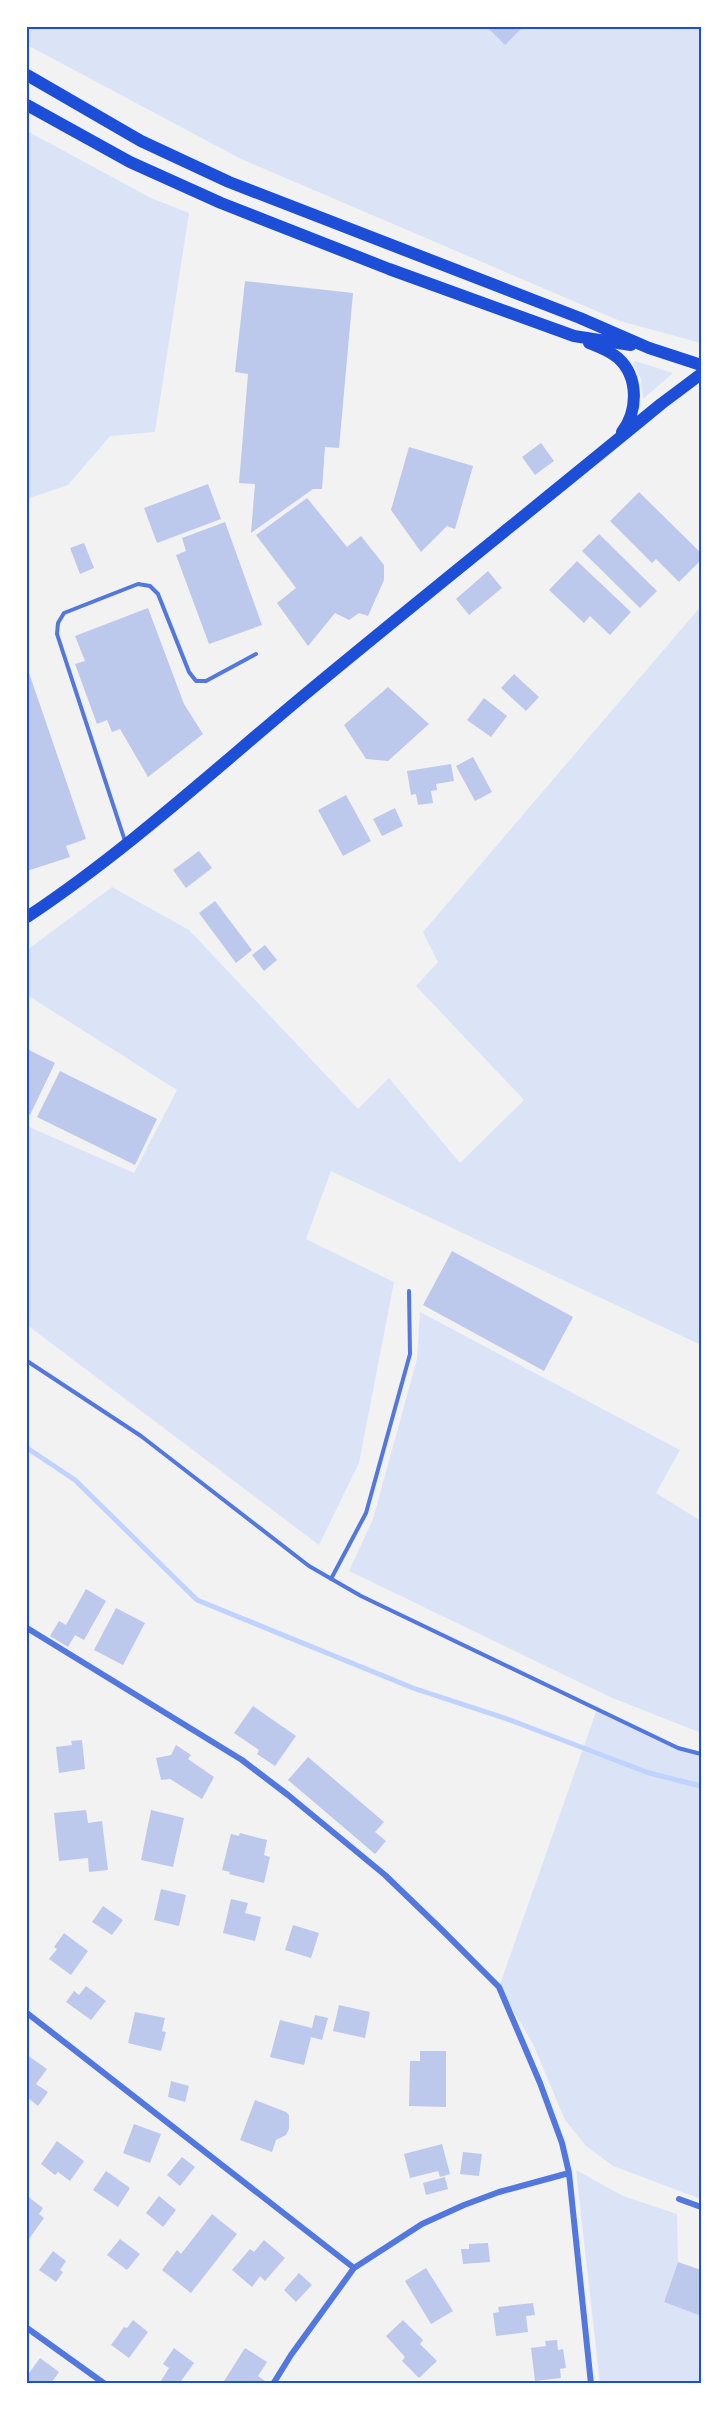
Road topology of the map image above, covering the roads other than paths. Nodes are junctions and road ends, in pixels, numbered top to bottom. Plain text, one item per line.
1 (27, 75) edge
2 (27, 105) edge
3 (574, 336) junction
4 (649, 348) junction
5 (701, 365) edge
6 (701, 374) edge
7 (609, 447) junction
8 (256, 654) dead end
9 (125, 844) junction
10 (27, 917) edge
11 (409, 1291) dead end
12 (27, 1361) edge
13 (331, 1579) junction
14 (27, 1628) edge
15 (701, 1754) edge
16 (27, 2013) edge
17 (569, 2173) junction
18 (679, 2199) dead end
19 (701, 2207) edge
20 (354, 2268) junction
21 (27, 2328) edge
22 (105, 2384) edge
23 (273, 2384) edge
24 (591, 2384) edge

1 - 4 main road
2 - 3 main road
3 - 4 main road
3 - 7 main road
4 - 5 main road
6 - 7 main road
7 - 9 main road
8 - 9 lane
9 - 10 main road
11 - 13 lane
12 - 13 lane
13 - 15 lane
14 - 17 street
16 - 20 street
17 - 20 street
17 - 24 street
18 - 19 street
20 - 23 street
21 - 22 street

